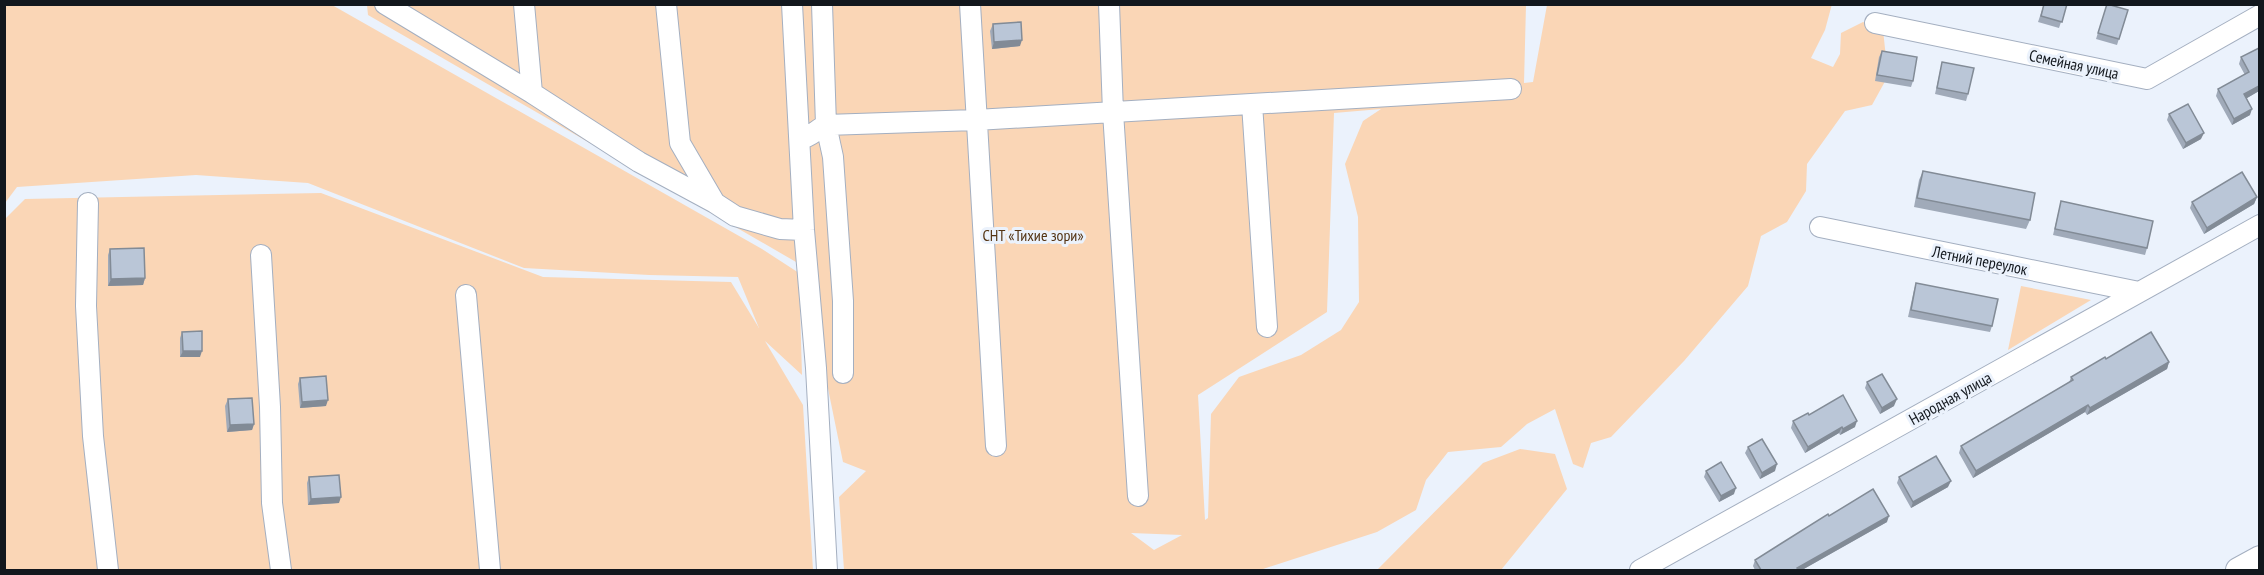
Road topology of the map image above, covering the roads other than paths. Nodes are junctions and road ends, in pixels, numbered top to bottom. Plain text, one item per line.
1 (385, 4) edge
2 (524, 4) edge
3 (666, 4) edge
4 (792, 4) edge
5 (822, 4) edge
6 (970, 4) edge
7 (1110, 4) edge
8 (2259, 15) edge
9 (1875, 23) dead end
10 (1511, 89) dead end
11 (532, 93) junction
12 (1252, 104) junction
13 (1113, 112) junction
14 (976, 120) junction
15 (826, 125) junction
16 (800, 139) junction
17 (88, 203) dead end
18 (715, 204) junction
19 (2259, 225) edge
20 (1820, 228) dead end
21 (804, 230) junction
22 (261, 255) dead end
23 (2139, 292) junction
24 (466, 295) dead end
25 (1267, 327) dead end
26 (843, 373) dead end
27 (996, 446) dead end
28 (1138, 496) dead end
29 (2259, 558) edge
30 (108, 570) edge
31 (281, 570) edge
32 (490, 570) edge
33 (827, 570) edge
34 (1640, 570) edge
35 (2238, 570) edge

1 - 11 street
2 - 11 street
3 - 18 street
4 - 16 street
5 - 15 street
6 - 14 street
7 - 13 street
8 - 9 street, Семейная улица
10 - 12 street
11 - 18 street
12 - 13 street
12 - 25 street
13 - 14 street
13 - 28 street
14 - 15 street
14 - 27 street
15 - 16 street
15 - 26 street
16 - 21 street
17 - 30 street
18 - 21 street
19 - 23 street, Народная улица
20 - 23 street, Летний переулок
21 - 33 street
22 - 31 street
23 - 34 street, Народная улица
24 - 32 street
29 - 35 main road

